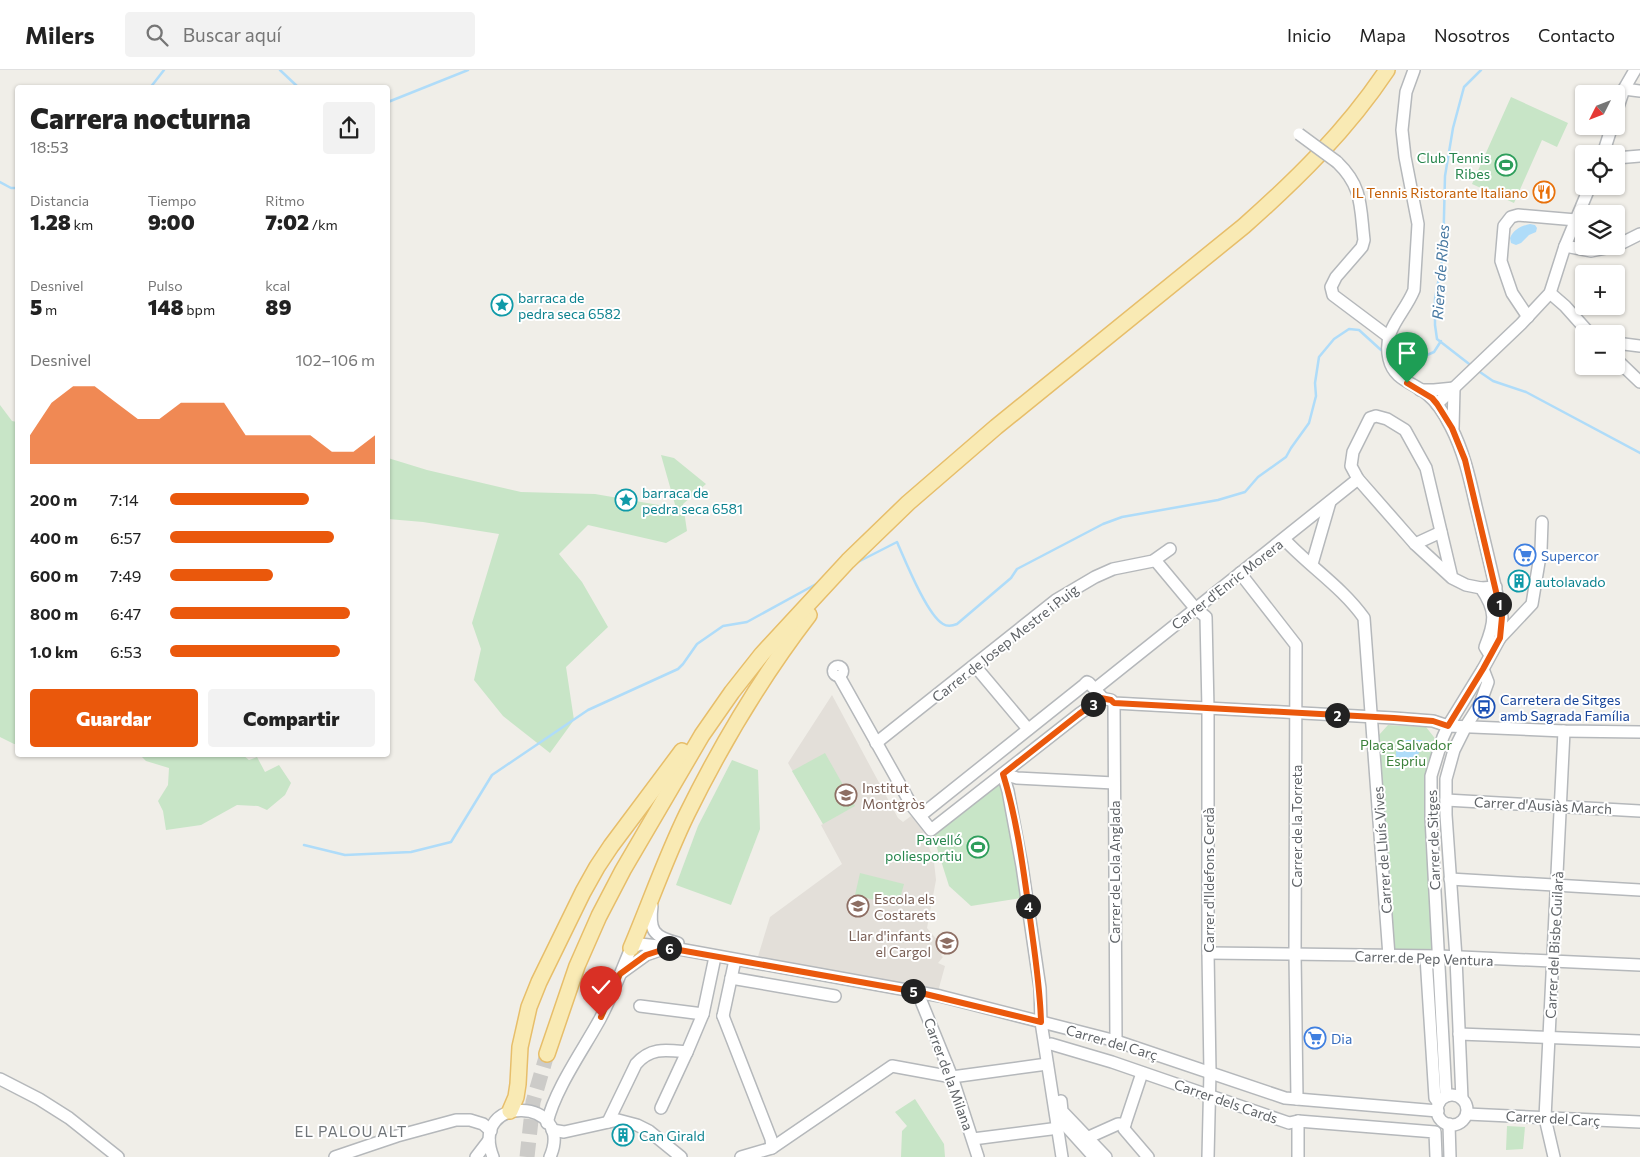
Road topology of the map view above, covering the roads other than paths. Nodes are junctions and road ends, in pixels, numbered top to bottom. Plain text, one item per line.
1 (1387, 70) edge
2 (1414, 70) edge
3 (1635, 70) edge
4 (1625, 88) edge
5 (1625, 90) edge
6 (1640, 91) edge
7 (1299, 134) dead end
8 (1640, 156) edge
9 (1625, 157) edge
10 (1575, 220) edge
11 (1575, 222) edge
12 (1640, 234) edge
13 (1625, 242) edge
14 (1565, 246) junction
15 (1575, 248) edge
16 (1550, 294) junction
17 (1528, 316) junction
18 (1582, 325) edge
19 (1389, 337) junction
20 (1625, 344) edge
21 (1640, 346) edge
22 (1625, 368) edge
23 (1640, 382) edge
24 (1454, 388) junction
25 (1420, 390) junction
26 (1437, 404) junction
27 (1452, 430) junction
28 (1358, 479) junction
29 (1330, 502) junction
30 (1542, 522) dead end
31 (1441, 532) junction
32 (1284, 539) junction
33 (1415, 544) junction
34 (1170, 549) dead end
35 (1155, 560) junction
36 (1312, 564) junction
37 (1240, 573) junction
38 (831, 578) junction
39 (1452, 578) junction
40 (1496, 587) junction
41 (1481, 588) junction
42 (1196, 608) junction
43 (1500, 638) junction
44 (1490, 656) junction
45 (975, 666) junction
46 (1483, 669) junction
47 (839, 676) dead end
48 (1098, 694) junction
49 (1114, 703) junction
50 (1208, 709) junction
51 (1297, 714) junction
52 (1372, 716) junction
53 (1448, 726) junction
54 (1466, 726) junction
55 (1028, 728) junction
56 (1564, 731) junction
57 (1640, 732) edge
58 (702, 735) junction
59 (876, 743) junction
60 (1003, 774) junction
61 (1114, 784) junction
62 (1446, 800) junction
63 (1560, 806) junction
64 (1640, 810) edge
65 (920, 816) junction
66 (1450, 879) junction
67 (1556, 886) junction
68 (1640, 890) edge
69 (654, 894) junction
70 (632, 948) junction
71 (668, 948) junction
72 (1208, 953) junction
73 (1295, 954) junction
74 (1389, 956) junction
75 (1439, 956) junction
76 (1426, 957) junction
77 (726, 958) junction
78 (1456, 958) junction
79 (1554, 962) junction
80 (1640, 965) edge
81 (620, 974) junction
82 (731, 978) junction
83 (917, 992) junction
84 (834, 996) dead end
85 (640, 1006) dead end
86 (703, 1013) junction
87 (723, 1016) junction
88 (1046, 1023) junction
89 (1459, 1034) junction
90 (1549, 1037) junction
91 (1640, 1040) edge
92 (1116, 1041) junction
93 (1051, 1044) junction
94 (687, 1052) junction
95 (547, 1054) tunnel mouth
96 (1047, 1064) junction
97 (1210, 1072) junction
98 (1142, 1073) junction
99 (952, 1077) junction
100 (0, 1079) edge
101 (559, 1092) junction
102 (1209, 1095) junction
103 (1297, 1099) junction
104 (1462, 1099) junction
105 (1441, 1103) junction
106 (661, 1108) dead end
107 (532, 1111) junction
108 (1467, 1114) junction
109 (504, 1115) junction
110 (1545, 1118) junction
111 (1298, 1121) junction
112 (608, 1122) junction
113 (1058, 1122) junction
114 (1640, 1122) edge
115 (478, 1123) junction
116 (1125, 1124) junction
117 (1449, 1124) junction
118 (550, 1126) junction
119 (578, 1129) junction
120 (490, 1135) junction
121 (1089, 1138) junction
122 (973, 1139) junction
123 (772, 1148) junction
124 (551, 1154) edge
125 (118, 1157) edge
126 (335, 1157) edge
127 (476, 1157) edge
128 (494, 1157) edge
129 (681, 1157) edge
130 (741, 1157) edge
131 (978, 1157) edge
132 (1062, 1157) edge
133 (1094, 1157) edge
134 (1106, 1157) edge
135 (1148, 1157) edge
136 (1208, 1157) edge
137 (1298, 1157) edge
138 (1436, 1157) edge
139 (1450, 1157) edge
140 (1554, 1157) edge

1 - 38 main road
2 - 19 street
3 - 4 street
5 - 6 street
7 - 19 street, bridge
8 - 9 street
10 - 17 street
11 - 14 street
12 - 13 street
14 - 15 street
14 - 16 street
16 - 17 street
16 - 18 street
17 - 24 street
19 - 25 street
20 - 21 street
22 - 23 street
24 - 25 street
24 - 26 street
24 - 27 street
25 - 26 street
26 - 27 street
27 - 40 street, Carrer de Sitges
28 - 29 street, Carrer d'Enric Morera
28 - 31 street
28 - 33 street
29 - 32 street, Carrer d'Enric Morera
29 - 36 street
30 - 43 street
31 - 33 street
31 - 39 street
32 - 36 street, Carrer de Lluís Vives
32 - 37 street, Carrer d'Enric Morera
33 - 39 street
34 - 35 street, Carrer de Josep Mestre i Puig
35 - 42 street, Carrer d'Ildefons Cerdà
35 - 45 street, Carrer de Josep Mestre i Puig
36 - 52 street, Carrer de Lluís Vives
37 - 42 street, Carrer d'Enric Morera
37 - 51 street, Carrer de la Torreta
38 - 58 main road
38 - 69 main road
39 - 41 street
40 - 41 street
40 - 43 street, Carrer de Sitges
41 - 44 street
42 - 48 street, Carrer d'Enric Morera
42 - 50 street, Carrer d'Ildefons Cerdà
43 - 44 street, Carrer de Sitges
44 - 46 street, Carrer de Sitges
45 - 55 street
45 - 59 street, Carrer de Josep Mestre i Puig
46 - 53 street, Carrer de Sitges
46 - 54 street
47 - 59 street
48 - 49 street
48 - 55 street
48 - 60 street, Carrer d'Enric Morera
49 - 50 street
49 - 61 street, Carrer de Lola Anglada
50 - 51 street
50 - 72 street, Carrer d'Ildefons Cerdà
51 - 52 street
51 - 73 street, Carrer de la Torreta
52 - 53 street
52 - 74 street, Carrer de Lluís Vives
53 - 54 street
53 - 75 street, Carrer de Sitges
54 - 56 street
54 - 62 street
55 - 65 street
56 - 57 street
56 - 63 street, Carrer del Bisbe Guilarà
58 - 95 main road
58 - 109 main road
59 - 65 street
60 - 61 street
60 - 65 street, Carrer d'Enric Morera
60 - 88 street
61 - 92 street, Carrer de Lola Anglada
62 - 63 street, Carrer d'Ausiàs March
62 - 66 street
63 - 64 street, Carrer d'Ausiàs March
63 - 67 street, Carrer del Bisbe Guilarà
66 - 67 street
66 - 78 street
67 - 68 street
67 - 79 street, Carrer del Bisbe Guilarà
69 - 70 main road
69 - 77 street, Carrer del Carç
70 - 71 street, Carrer del Carç
70 - 81 street
71 - 77 street, Carrer del Carç
71 - 81 street, Carrer del Carç
72 - 73 street, Carrer de Pep Ventura
72 - 97 street, Carrer d'Ildefons Cerdà
73 - 74 street, Carrer de Pep Ventura
73 - 103 street, Carrer de la Torreta
74 - 76 street, Carrer de Pep Ventura
75 - 76 street, Carrer de Pep Ventura
75 - 78 street, Carrer de Pep Ventura
75 - 105 street, Carrer de Sitges
76 - 105 street
77 - 82 street
77 - 83 street, Carrer del Carç
77 - 86 street
78 - 79 street, Carrer de Pep Ventura
78 - 89 street
79 - 80 street, Carrer de Pep Ventura
79 - 90 street, Carrer del Bisbe Guilarà
81 - 101 street
82 - 84 street
82 - 87 street
83 - 88 street, Carrer del Carç
83 - 99 street, Carrer de la Milana
85 - 86 street
86 - 87 street
86 - 94 street
87 - 123 street
88 - 92 street, Carrer del Carç
88 - 93 street
88 - 96 street
89 - 90 street
89 - 104 street
90 - 91 street
90 - 110 street, Carrer del Bisbe Guilarà
92 - 97 street, Carrer del Carç
93 - 98 street, Carrer dels Cards
93 - 121 street
94 - 106 street
94 - 112 street
96 - 99 street
96 - 113 street
97 - 102 street, Carrer d'Ildefons Cerdà
97 - 103 street, Carrer del Carç
98 - 102 street, Carrer dels Cards
98 - 116 street
99 - 122 street, Carrer de la Milana
99 - 123 street
100 - 125 street
101 - 107 street
101 - 118 street
102 - 111 street, Carrer dels Cards
102 - 136 street, Carrer d'Ildefons Cerdà
103 - 105 street, Carrer del Carç
104 - 105 street
104 - 108 street
105 - 117 street
107 - 109 street
107 - 118 street
108 - 110 street, Carrer del Carç
108 - 117 street
109 - 115 street
109 - 120 street
110 - 114 street, Carrer del Carç
110 - 140 street, Carrer del Bisbe Guilarà
111 - 137 street
111 - 138 street, Carrer dels Cards
112 - 119 street
112 - 129 street
113 - 122 street
113 - 132 street
113 - 133 street
115 - 120 street
115 - 126 street
116 - 121 street
116 - 135 street
117 - 139 street
118 - 119 street
118 - 124 street
119 - 124 street
120 - 127 street
120 - 128 street
121 - 134 street
122 - 131 street, Carrer de la Milana
123 - 130 street

